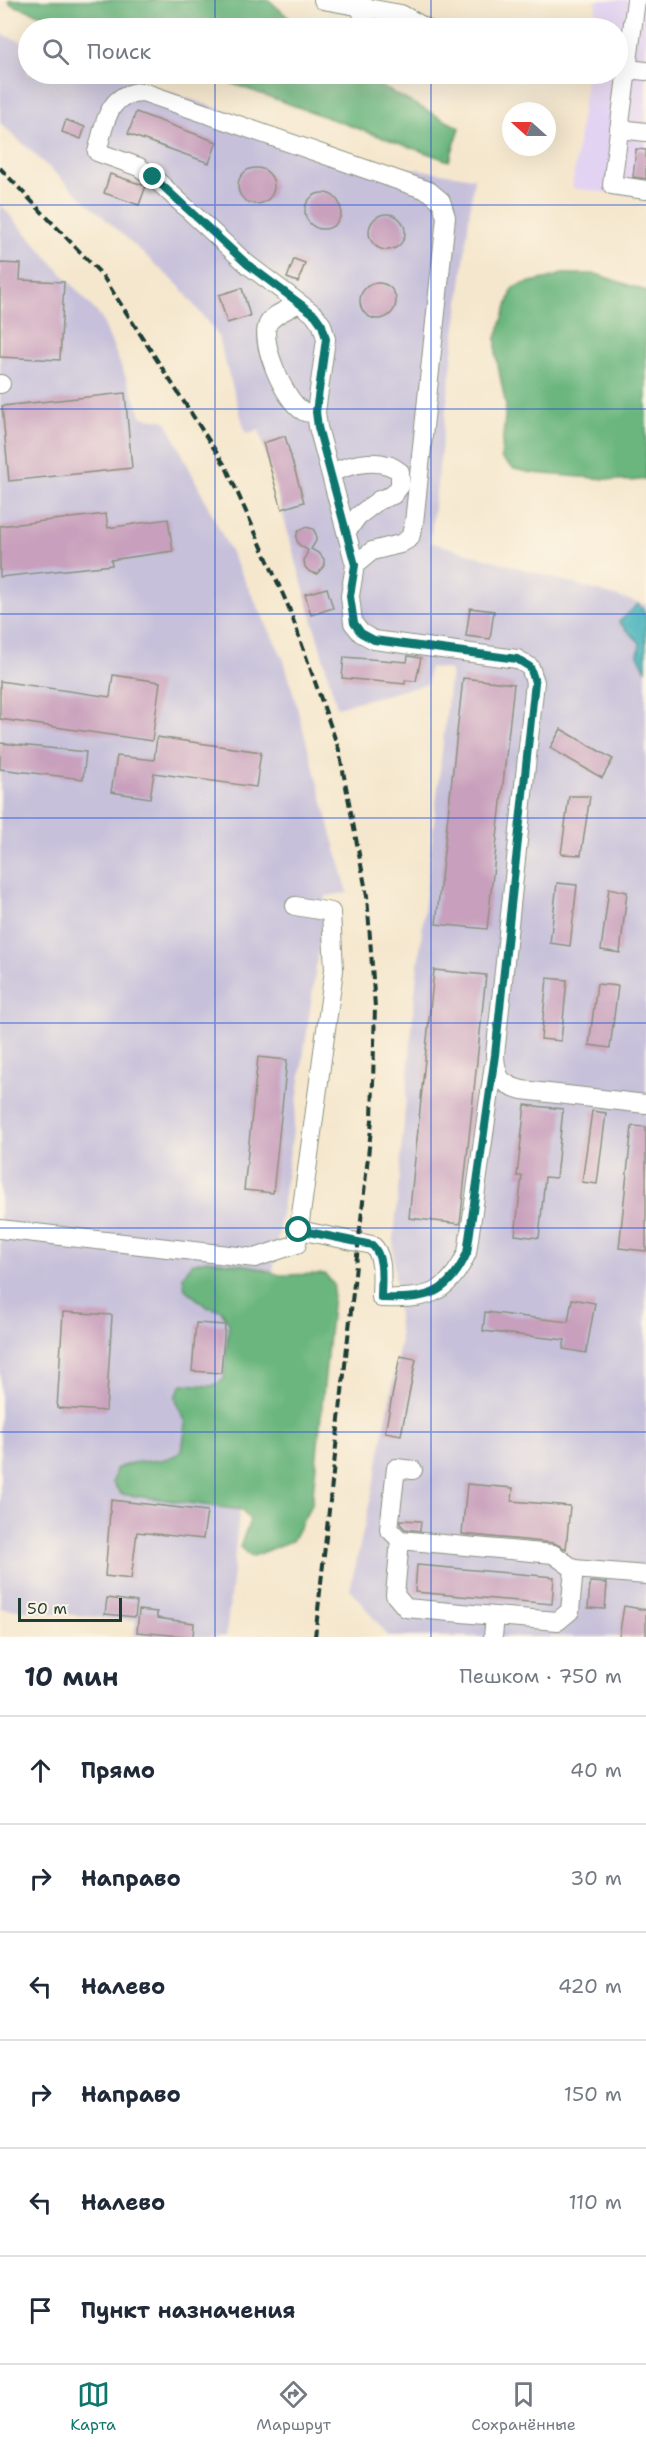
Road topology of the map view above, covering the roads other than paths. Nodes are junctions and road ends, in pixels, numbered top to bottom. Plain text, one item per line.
1 (323, 0) edge
2 (636, 0) edge
3 (361, 11) dead end
4 (364, 18) edge
5 (408, 18) edge
6 (639, 30) edge
7 (628, 66) edge
8 (628, 69) edge
9 (646, 71) edge
10 (625, 84) edge
11 (619, 129) junction
12 (646, 132) edge
13 (646, 190) edge
14 (298, 303) junction
15 (316, 412) junction
16 (331, 473) junction
17 (347, 531) junction
18 (355, 565) junction
19 (295, 906) dead end
20 (495, 1055) junction
21 (646, 1104) edge
22 (0, 1229) edge
23 (299, 1230) junction
24 (413, 1470) dead end
25 (400, 1540) junction
26 (574, 1569) junction
27 (646, 1575) edge
28 (495, 1616) junction
29 (493, 1637) edge

1 - 5 street
2 - 6 street
3 - 4 street
6 - 7 street
8 - 9 street
10 - 11 street
11 - 12 street
11 - 13 street
14 - 15 street
14 - 15 street
14 - 18 street
15 - 16 street
16 - 17 street
16 - 17 street
17 - 18 street
18 - 20 street
19 - 23 street
20 - 21 street
20 - 23 street
22 - 23 street
24 - 25 street
25 - 26 street
25 - 28 street
26 - 27 street
26 - 28 street
28 - 29 street

